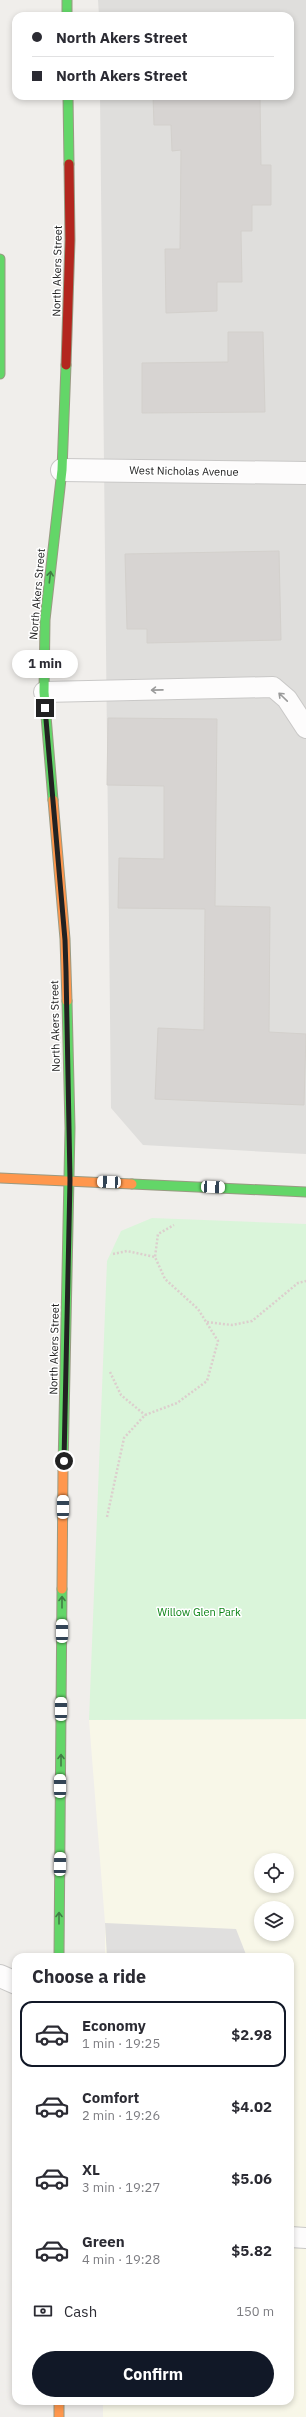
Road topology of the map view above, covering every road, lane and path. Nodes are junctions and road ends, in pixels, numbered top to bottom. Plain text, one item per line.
1 (67, 0) edge
2 (67, 12) edge
3 (68, 100) edge
4 (0, 259) edge
5 (0, 374) edge
6 (62, 470) junction
7 (306, 473) edge
8 (44, 692) junction
9 (306, 728) edge
10 (0, 1178) edge
11 (70, 1180) junction
12 (306, 1192) edge
13 (174, 1225) dead end
14 (112, 1254) dead end
15 (155, 1257) junction
16 (306, 1281) edge
17 (206, 1322) junction
18 (110, 1372) dead end
19 (145, 1415) junction
20 (108, 1517) dead end
21 (59, 1953) edge
22 (0, 1976) edge
23 (12, 1981) edge
24 (294, 2237) edge
25 (306, 2238) edge
26 (59, 2405) edge
27 (59, 2417) edge

1 - 2 main road
3 - 6 main road, North Akers Street
4 - 5 main road
6 - 7 street, West Nicholas Avenue
8 -> 6 main road, North Akers Street
9 -> 8 lane
8 - 11 main road, North Akers Street
10 - 11 main road
11 - 12 main road
21 -> 11 main road, North Akers Street
13 - 15 path
14 - 15 path
15 - 17 path
16 - 17 path
17 - 19 path
18 - 19 path
19 - 20 path
22 - 23 street
24 - 25 lane
26 - 27 main road

